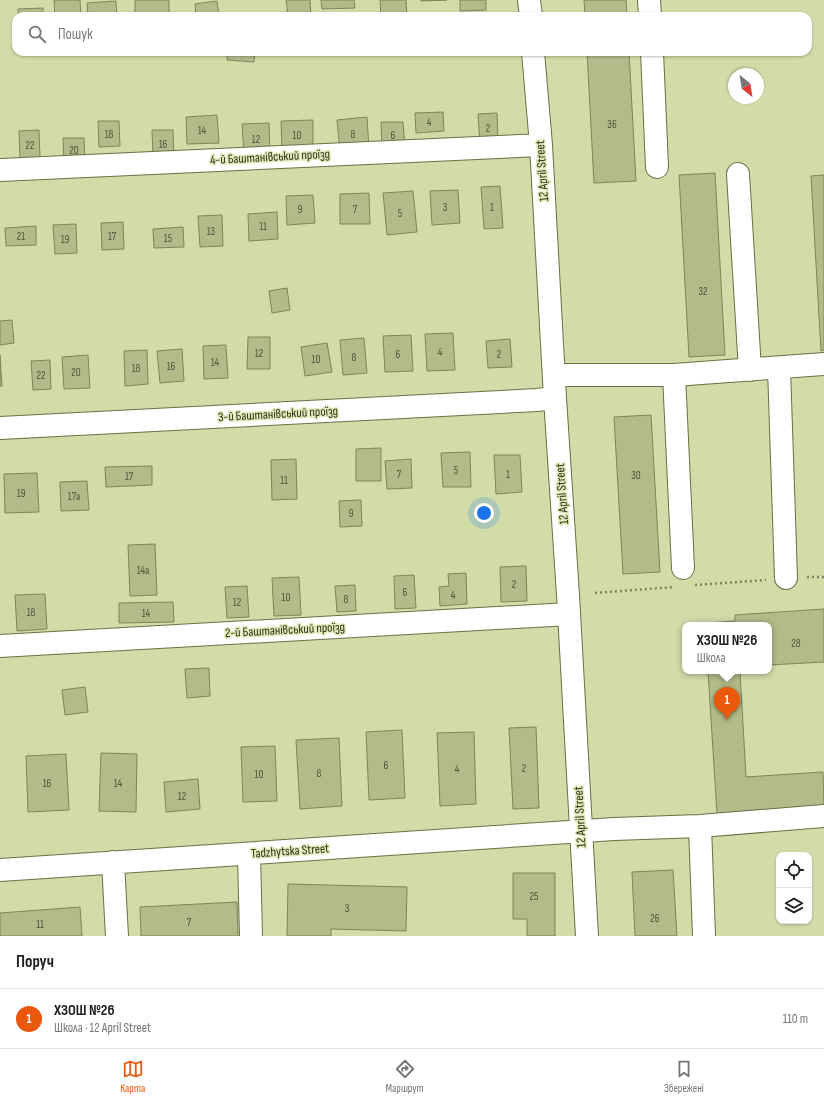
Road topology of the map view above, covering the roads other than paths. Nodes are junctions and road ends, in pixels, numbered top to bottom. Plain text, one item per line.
1 (529, 0) edge
2 (649, 0) edge
3 (654, 0) edge
4 (530, 12) edge
5 (650, 12) edge
6 (533, 56) edge
7 (652, 56) edge
8 (541, 145) junction
9 (657, 167) dead end
10 (0, 170) edge
11 (738, 174) dead end
12 (824, 364) edge
13 (779, 368) junction
14 (750, 370) junction
15 (555, 375) junction
16 (674, 375) junction
17 (555, 398) junction
18 (0, 428) edge
19 (684, 568) dead end
20 (786, 578) dead end
21 (570, 614) junction
22 (0, 646) edge
23 (824, 816) edge
24 (700, 826) junction
25 (581, 832) junction
26 (249, 854) junction
27 (113, 862) junction
28 (0, 870) edge
29 (117, 936) edge
30 (251, 936) edge
31 (587, 936) edge
32 (704, 936) edge

1 - 4 street
2 - 3 street
2 - 5 street
6 - 8 street, 12 April Street
7 - 9 street
8 - 10 street, 4-й Баштанівський проїзд
8 - 15 street, 12 April Street
11 - 14 street
12 - 13 street
13 - 14 street
13 - 20 street
14 - 16 street
15 - 16 street
15 - 17 street, 12 April Street
16 - 19 street
17 - 18 street, 3-й Баштанівський проїзд
17 - 21 street, 12 April Street
21 - 22 street, 2-й Баштанівський проїзд
21 - 25 street, 12 April Street
23 - 24 street, Tadzhytska Street
24 - 25 street, Tadzhytska Street
24 - 32 street
25 - 26 street, Tadzhytska Street
25 - 31 street, 12 April Street
26 - 27 street, Tadzhytska Street
26 - 30 street
27 - 28 street, Tadzhytska Street
27 - 29 street

